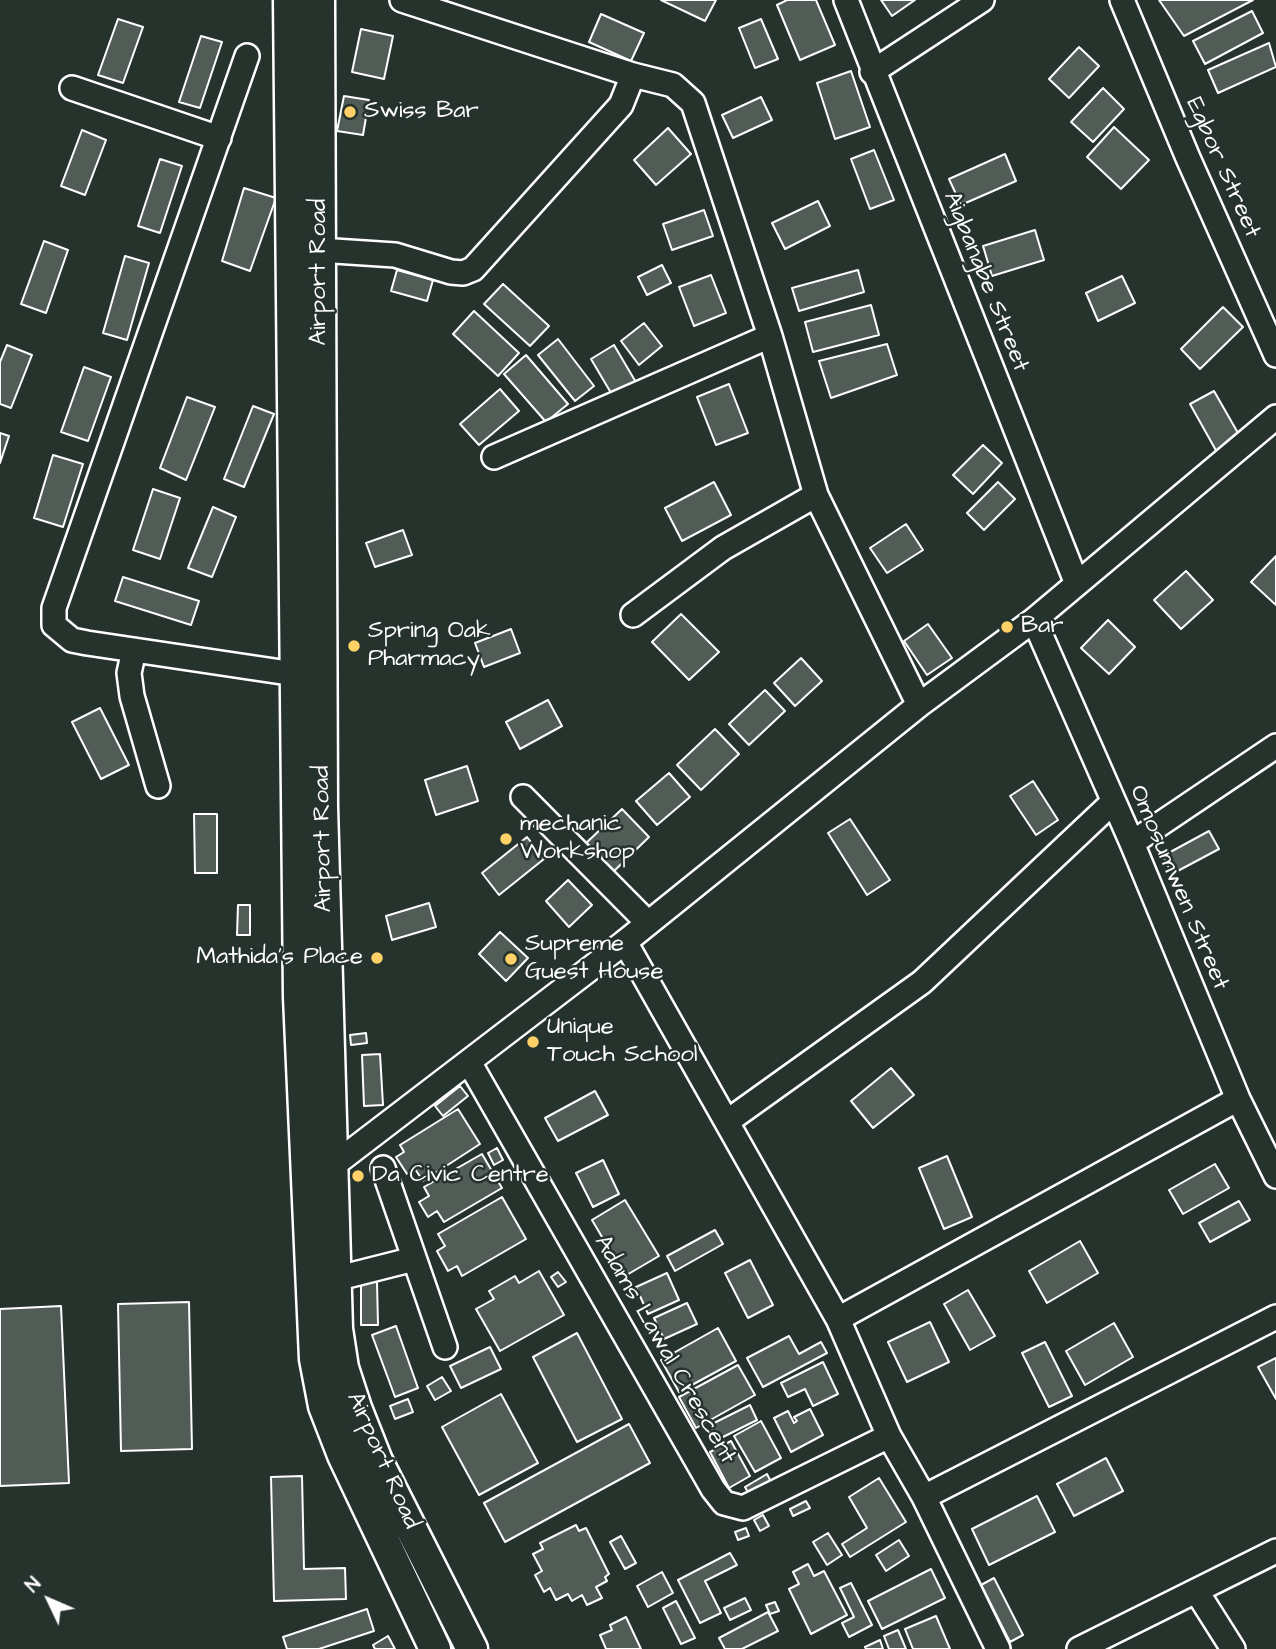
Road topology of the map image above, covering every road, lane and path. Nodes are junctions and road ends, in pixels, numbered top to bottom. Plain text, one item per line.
1 (289, 0) edge
2 (319, 0) edge
3 (402, 0) edge
4 (846, 0) edge
5 (982, 0) edge
6 (1122, 0) edge
7 (247, 56) dead end
8 (872, 72) junction
9 (633, 75) junction
10 (72, 88) dead end
11 (219, 138) junction
12 (320, 250) junction
13 (770, 337) junction
14 (1276, 355) edge
15 (1276, 417) edge
16 (494, 457) dead end
17 (816, 495) junction
18 (1077, 584) junction
19 (633, 615) dead end
20 (1034, 620) junction
21 (134, 650) junction
22 (295, 674) junction
23 (919, 705) junction
24 (1276, 746) edge
25 (158, 786) dead end
26 (523, 797) dead end
27 (1113, 802) junction
28 (309, 807) junction
29 (1132, 843) junction
30 (648, 922) junction
31 (625, 942) junction
32 (469, 1062) junction
33 (1238, 1099) junction
34 (728, 1121) junction
35 (331, 1167) junction
36 (383, 1168) dead end
37 (1276, 1176) edge
38 (414, 1259) junction
39 (335, 1279) junction
40 (1276, 1317) edge
41 (838, 1319) junction
42 (445, 1347) dead end
43 (889, 1436) junction
44 (924, 1497) junction
45 (1276, 1551) edge
46 (1197, 1592) junction
47 (435, 1649) edge
48 (472, 1649) edge
49 (998, 1649) edge
50 (1079, 1649) edge
51 (1233, 1649) edge

1 - 22 main road, Airport Road
2 - 12 main road, Airport Road
3 - 9 street
4 - 8 street, Aigbangbe Street
5 - 8 street
6 - 14 street, Egbor Street
7 - 11 street
8 - 18 street, Aigbangbe Street
9 - 12 street
9 - 13 street
10 - 11 street
11 - 21 street
12 - 28 main road, Airport Road
13 - 16 street
13 - 17 street
15 - 18 street
17 - 19 street
17 - 23 street
18 - 20 street
20 - 23 street
20 - 27 street, Omosumwen Street
21 - 22 street
21 - 25 street
22 - 28 main road, Airport Road
23 - 30 street
24 - 29 street
26 - 30 street
27 - 29 street, Omosumwen Street
27 - 34 street
28 - 35 main road, Airport Road
28 - 47 main road, Airport Road
29 - 33 street, Omosumwen Street
30 - 31 street
31 - 32 street
31 - 34 street
32 - 35 street
32 - 43 street, Adams Lawal Crescent
33 - 37 street, Omosumwen Street
33 - 41 street
34 - 41 street
35 - 39 main road, Airport Road
36 - 38 street
38 - 39 street
38 - 42 street
39 - 48 main road, Airport Road
40 - 44 street
41 - 43 street
43 - 44 street
44 - 49 street
45 - 46 street
46 - 50 street
46 - 51 street

